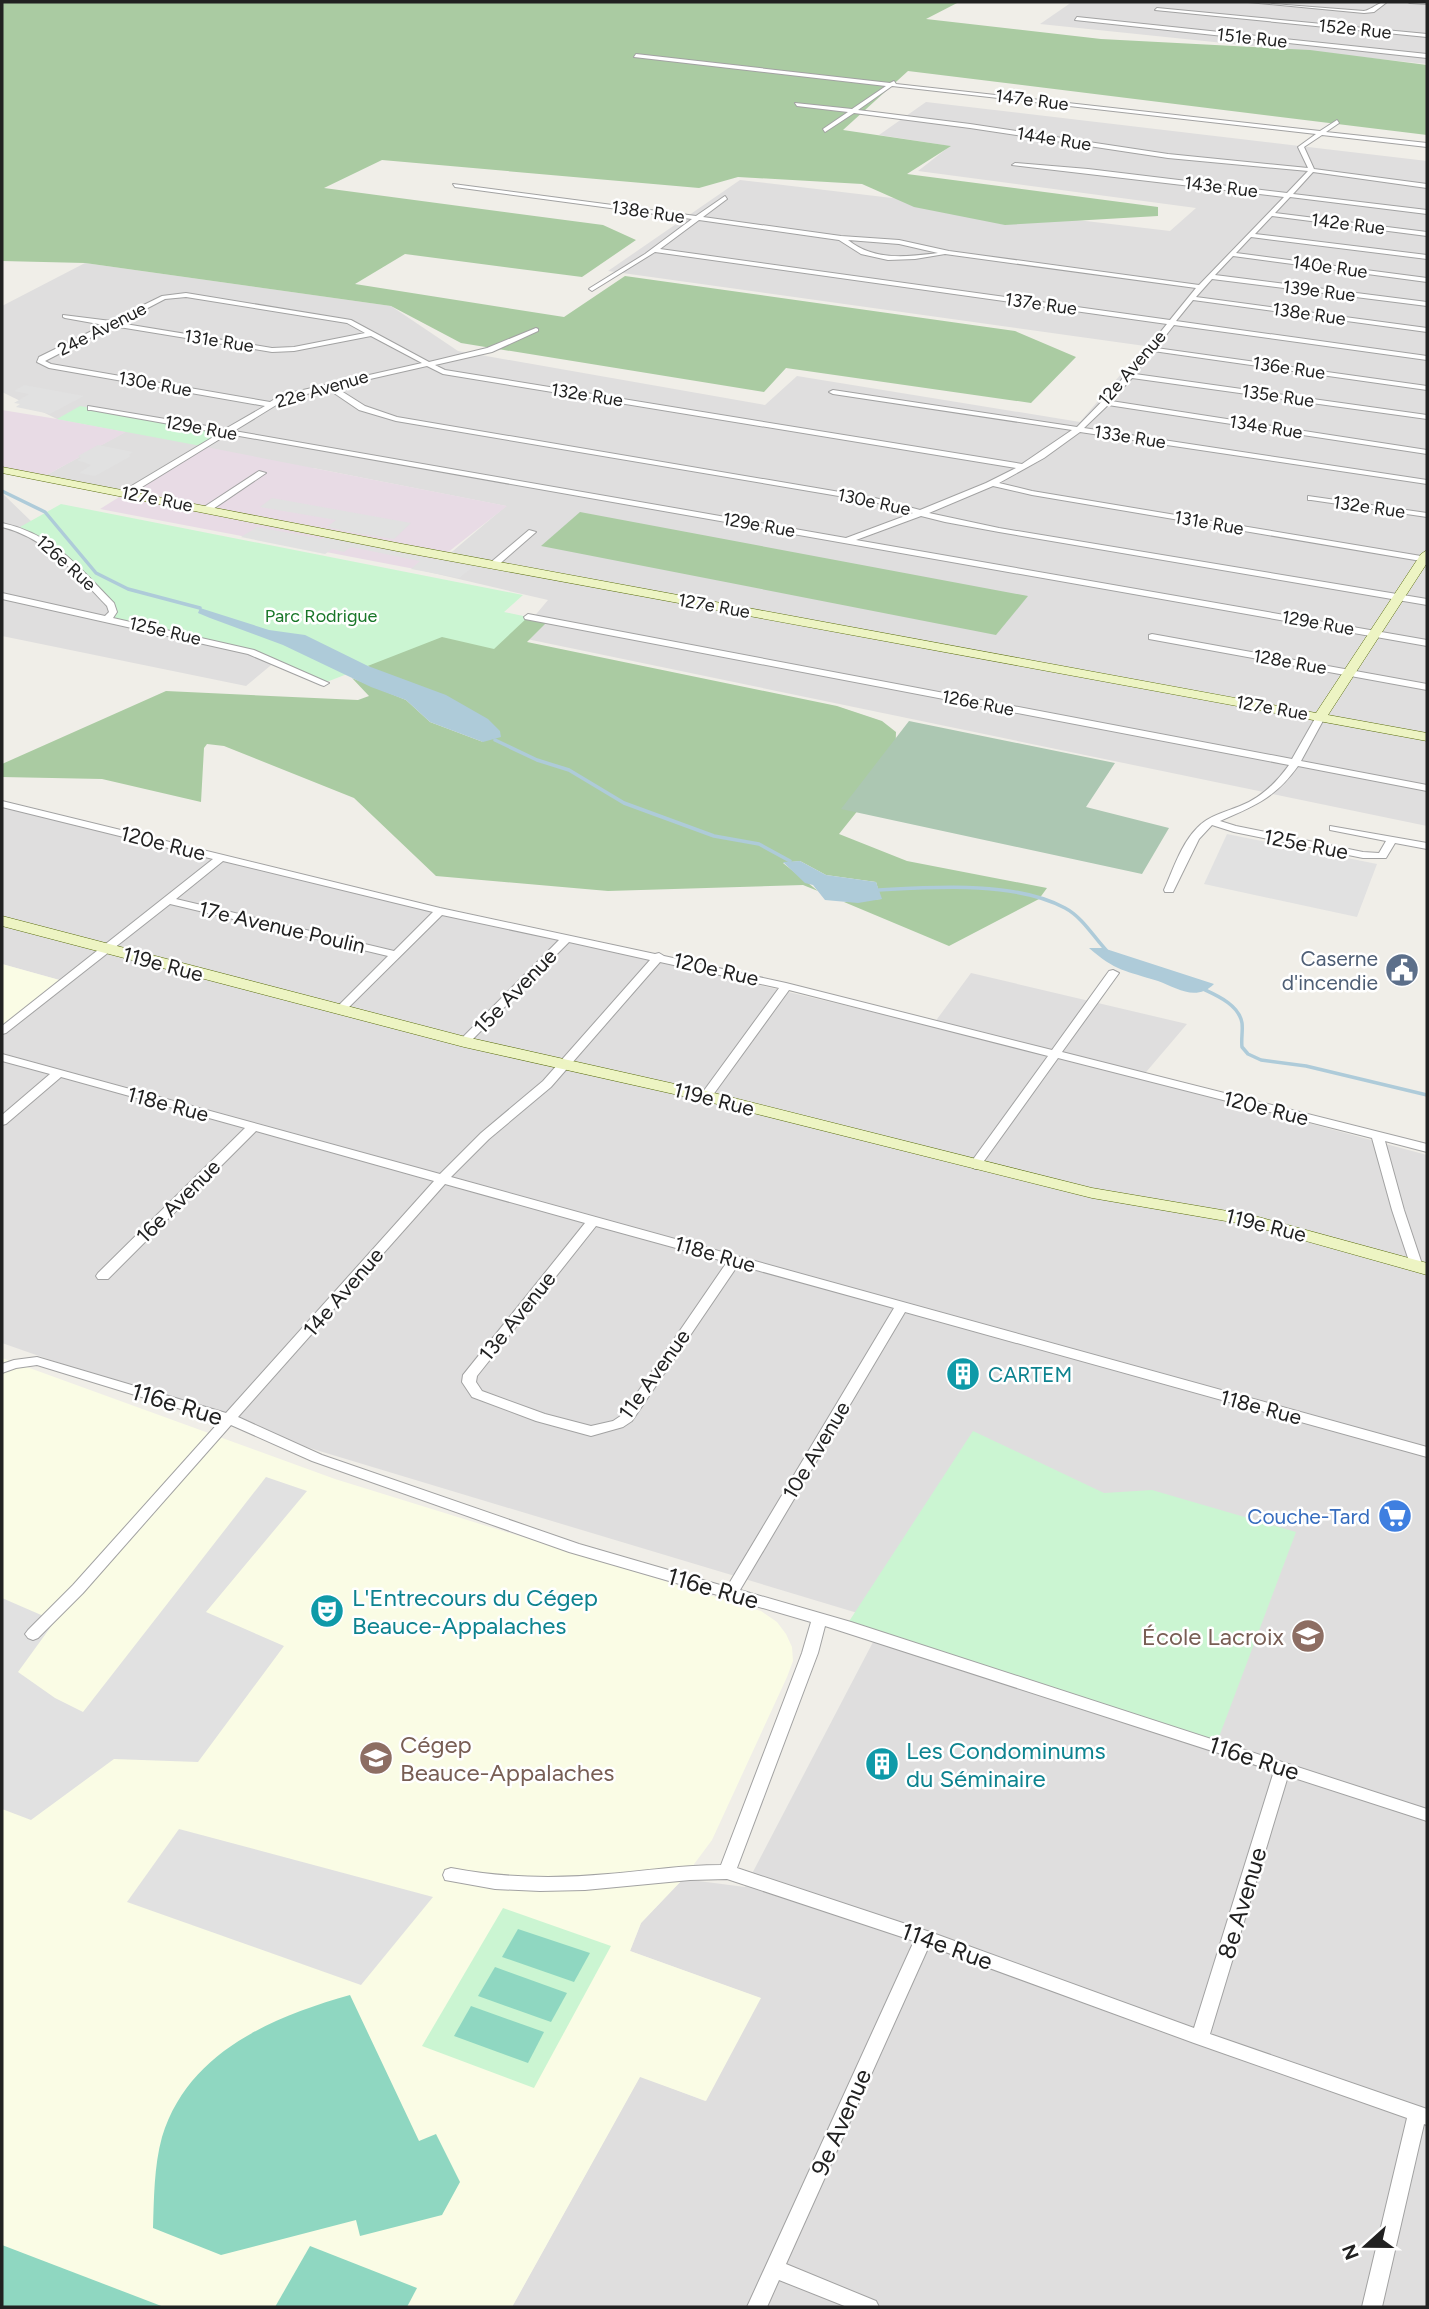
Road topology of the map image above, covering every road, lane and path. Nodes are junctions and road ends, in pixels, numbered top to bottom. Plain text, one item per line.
1 (1250, 2) edge
2 (1385, 2) edge
3 (1410, 2) edge
4 (1427, 4) edge
5 (1157, 9) dead end
6 (1077, 19) dead end
7 (1427, 36) edge
8 (636, 56) dead end
9 (1427, 56) edge
10 (894, 83) junction
11 (797, 104) dead end
12 (854, 110) junction
13 (1337, 121) dead end
14 (825, 130) dead end
15 (1322, 134) junction
16 (1427, 145) edge
17 (1015, 165) dead end
18 (1312, 170) junction
19 (1427, 183) edge
20 (455, 185) dead end
21 (1289, 195) junction
22 (725, 198) dead end
23 (1427, 212) edge
24 (1270, 214) junction
25 (697, 219) junction
26 (1250, 234) junction
27 (1427, 234) edge
28 (841, 238) junction
29 (655, 250) junction
30 (949, 253) junction
31 (1232, 254) junction
32 (1427, 257) edge
33 (1211, 276) junction
34 (1427, 280) edge
35 (1201, 287) junction
36 (592, 289) dead end
37 (164, 297) joint
38 (1191, 298) junction
39 (1427, 304) edge
40 (65, 316) dead end
41 (1171, 322) junction
42 (110, 323) junction
43 (536, 330) dead end
44 (1427, 330) edge
45 (373, 333) junction
46 (1151, 349) junction
47 (1427, 358) edge
48 (41, 362) joint
49 (426, 364) junction
50 (1128, 375) junction
51 (328, 386) junction
52 (1427, 388) edge
53 (833, 392) dead end
54 (1104, 402) junction
55 (269, 404) junction
56 (91, 408) dead end
57 (1427, 417) edge
58 (1079, 429) junction
59 (224, 432) junction
60 (1427, 452) edge
61 (1021, 466) junction
62 (2, 470) edge
63 (262, 473) dead end
64 (1427, 482) edge
65 (990, 483) junction
66 (126, 493) junction
67 (1311, 498) dead end
68 (206, 509) junction
69 (922, 512) junction
70 (1427, 516) edge
71 (2, 525) edge
72 (532, 532) dead end
73 (849, 540) junction
74 (1426, 558) edge
75 (493, 565) junction
76 (2, 596) edge
77 (1397, 597) junction
78 (1427, 602) edge
79 (528, 617) dead end
80 (108, 618) junction
81 (1374, 633) junction
82 (1152, 637) dead end
83 (1427, 643) edge
84 (1348, 673) junction
85 (324, 682) dead end
86 (1427, 687) edge
87 (1320, 717) junction
88 (1427, 737) edge
89 (1296, 764) junction
90 (1427, 789) edge
91 (2, 803) edge
92 (1213, 822) junction
93 (1334, 828) dead end
94 (1392, 839) junction
95 (1427, 846) edge
96 (222, 857) junction
97 (1169, 890) dead end
98 (168, 900) junction
99 (440, 911) junction
100 (2, 921) edge
101 (566, 939) junction
102 (105, 948) junction
103 (397, 954) junction
104 (659, 957) junction
105 (1113, 973) dead end
106 (786, 986) junction
107 (340, 1010) junction
108 (2, 1031) edge
109 (464, 1042) junction
110 (1052, 1055) junction
111 (2, 1057) edge
112 (563, 1064) junction
113 (57, 1074) junction
114 (706, 1096) junction
115 (2, 1121) edge
116 (253, 1126) junction
117 (1378, 1136) junction
118 (1427, 1148) edge
119 (975, 1165) junction
120 (443, 1178) junction
121 (594, 1220) junction
122 (734, 1260) junction
123 (1422, 1268) edge
124 (103, 1276) dead end
125 (901, 1307) junction
126 (2, 1369) edge
127 (541, 1418) joint
128 (230, 1419) junction
129 (1427, 1452) edge
130 (731, 1593) junction
131 (820, 1618) junction
132 (33, 1634) dead end
133 (1283, 1767) junction
134 (1427, 1815) edge
135 (727, 1872) junction
136 (451, 1875) dead end
137 (924, 1937) junction
138 (1200, 2038) junction
139 (1422, 2115) edge
140 (775, 2269) junction
141 (757, 2307) edge
142 (869, 2307) edge
143 (1372, 2307) edge

1 - 2 street
3 - 4 street
5 - 7 street, 152e Rue
6 - 9 street, 151e Rue
8 - 10 street, 147e Rue
10 - 12 street
10 - 15 street, 147e Rue
11 - 12 street, 144e Rue
12 - 14 street
12 - 18 street, 144e Rue
13 - 15 street
15 - 16 street, 147e Rue
15 - 18 street
17 - 21 street, 143e Rue
18 - 19 street, 144e Rue
18 - 21 street, 12e Avenue
20 - 25 street, 138e Rue
21 - 23 street, 143e Rue
21 - 24 street, 12e Avenue
22 - 25 street
24 - 26 street, 12e Avenue
24 - 27 street, 142e Rue
25 - 28 street, 138e Rue
25 - 29 street
26 - 31 street, 12e Avenue
26 - 32 street
28 - 30 street, 138e Rue
28 - 30 street, 138e Rue
29 - 36 street
29 - 41 street, 137e Rue
30 - 35 street, 138e Rue
31 - 33 street, 12e Avenue
31 - 34 street, 140e Rue
33 - 35 street, 12e Avenue
33 - 39 street, 139e Rue
35 - 38 street, 12e Avenue
37 - 42 street, 24e Avenue
37 - 45 street, 132e Rue
38 - 41 street, 12e Avenue
38 - 44 street, 138e Rue
40 - 42 street, 131e Rue
41 - 46 street, 12e Avenue
41 - 47 street, 137e Rue
42 - 45 street, 131e Rue
42 - 48 street, 24e Avenue
43 - 49 street, 22e Avenue
45 - 49 street, 132e Rue
46 - 50 street, 12e Avenue
46 - 52 street, 136e Rue
48 - 55 street, 130e Rue
49 - 51 street, 22e Avenue
49 - 61 street, 132e Rue
50 - 54 street, 12e Avenue
50 - 57 street, 135e Rue
51 - 55 street, 22e Avenue
51 - 69 street, 130e Rue
53 - 58 street, 133e Rue
54 - 58 street, 12e Avenue
54 - 60 street, 134e Rue
55 - 59 street, 22e Avenue
56 - 59 street, 129e Rue
58 - 61 street, 12e Avenue
58 - 64 street, 133e Rue
59 - 66 street, 22e Avenue
59 - 73 street, 129e Rue
61 - 65 street, 12e Avenue
62 - 66 street, 127e Rue
63 - 68 street
65 - 69 street, 12e Avenue
65 - 74 street, 131e Rue
66 - 68 street, 127e Rue
67 - 70 street, 132e Rue
68 - 75 street, 127e Rue
69 - 73 street, 12e Avenue
69 - 77 street, 130e Rue
71 - 80 street, 126e Rue
72 - 75 street
73 - 81 street, 129e Rue
74 - 77 street
75 - 87 street, 127e Rue
76 - 80 street, 125e Rue
77 - 78 street, 130e Rue
77 - 81 street
79 - 89 street, 126e Rue
80 - 85 street, 125e Rue
81 - 83 street, 129e Rue
81 - 84 street
82 - 84 street, 128e Rue
84 - 86 street, 128e Rue
84 - 87 street
87 - 88 street, 127e Rue
87 - 89 street
89 - 90 street, 126e Rue
89 - 92 street
91 - 96 street, 120e Rue
92 - 94 street, 125e Rue
92 - 97 street
93 - 94 street, 125e Rue
94 - 95 street, 125e Rue
96 - 98 street
96 - 99 street, 120e Rue
98 - 102 street
98 - 103 street, 17e Avenue Poulin
99 - 101 street, 120e Rue
99 - 103 street
100 - 102 street, 119e Rue
101 - 104 street, 120e Rue
101 - 109 street, 15e Avenue
102 - 107 street, 119e Rue
102 - 108 street
103 - 107 street
104 - 106 street, 120e Rue
104 - 112 street, 14e Avenue
105 - 110 street
106 - 110 street, 120e Rue
106 - 114 street
107 - 109 street, 119e Rue
109 - 112 street, 119e Rue
110 - 117 street, 120e Rue
110 - 119 street
111 - 113 street, 118e Rue
112 - 114 street, 119e Rue
112 - 120 street, 14e Avenue
113 - 115 street
113 - 116 street, 118e Rue
114 - 119 street, 119e Rue
116 - 120 street, 118e Rue
116 - 124 street, 16e Avenue
117 - 118 street, 120e Rue
117 - 123 street
119 - 123 street, 119e Rue
120 - 121 street, 118e Rue
120 - 128 street, 14e Avenue
121 - 122 street, 118e Rue
121 - 127 street, 13e Avenue
122 - 125 street, 118e Rue
122 - 127 street, 11e Avenue
125 - 129 street, 118e Rue
125 - 130 street, 10e Avenue
126 - 128 street, 116e Rue
128 - 130 street, 116e Rue
128 - 132 street, 14e Avenue
130 - 131 street, 116e Rue
131 - 133 street, 116e Rue
131 - 135 street
133 - 134 street, 116e Rue
133 - 138 street, 8e Avenue
135 - 136 street, 114e Rue
135 - 137 street, 114e Rue
137 - 138 street, 114e Rue
137 - 140 street, 9e Avenue
138 - 139 street, 114e Rue
139 - 143 street
140 - 141 street, 9e Avenue
140 - 142 street

